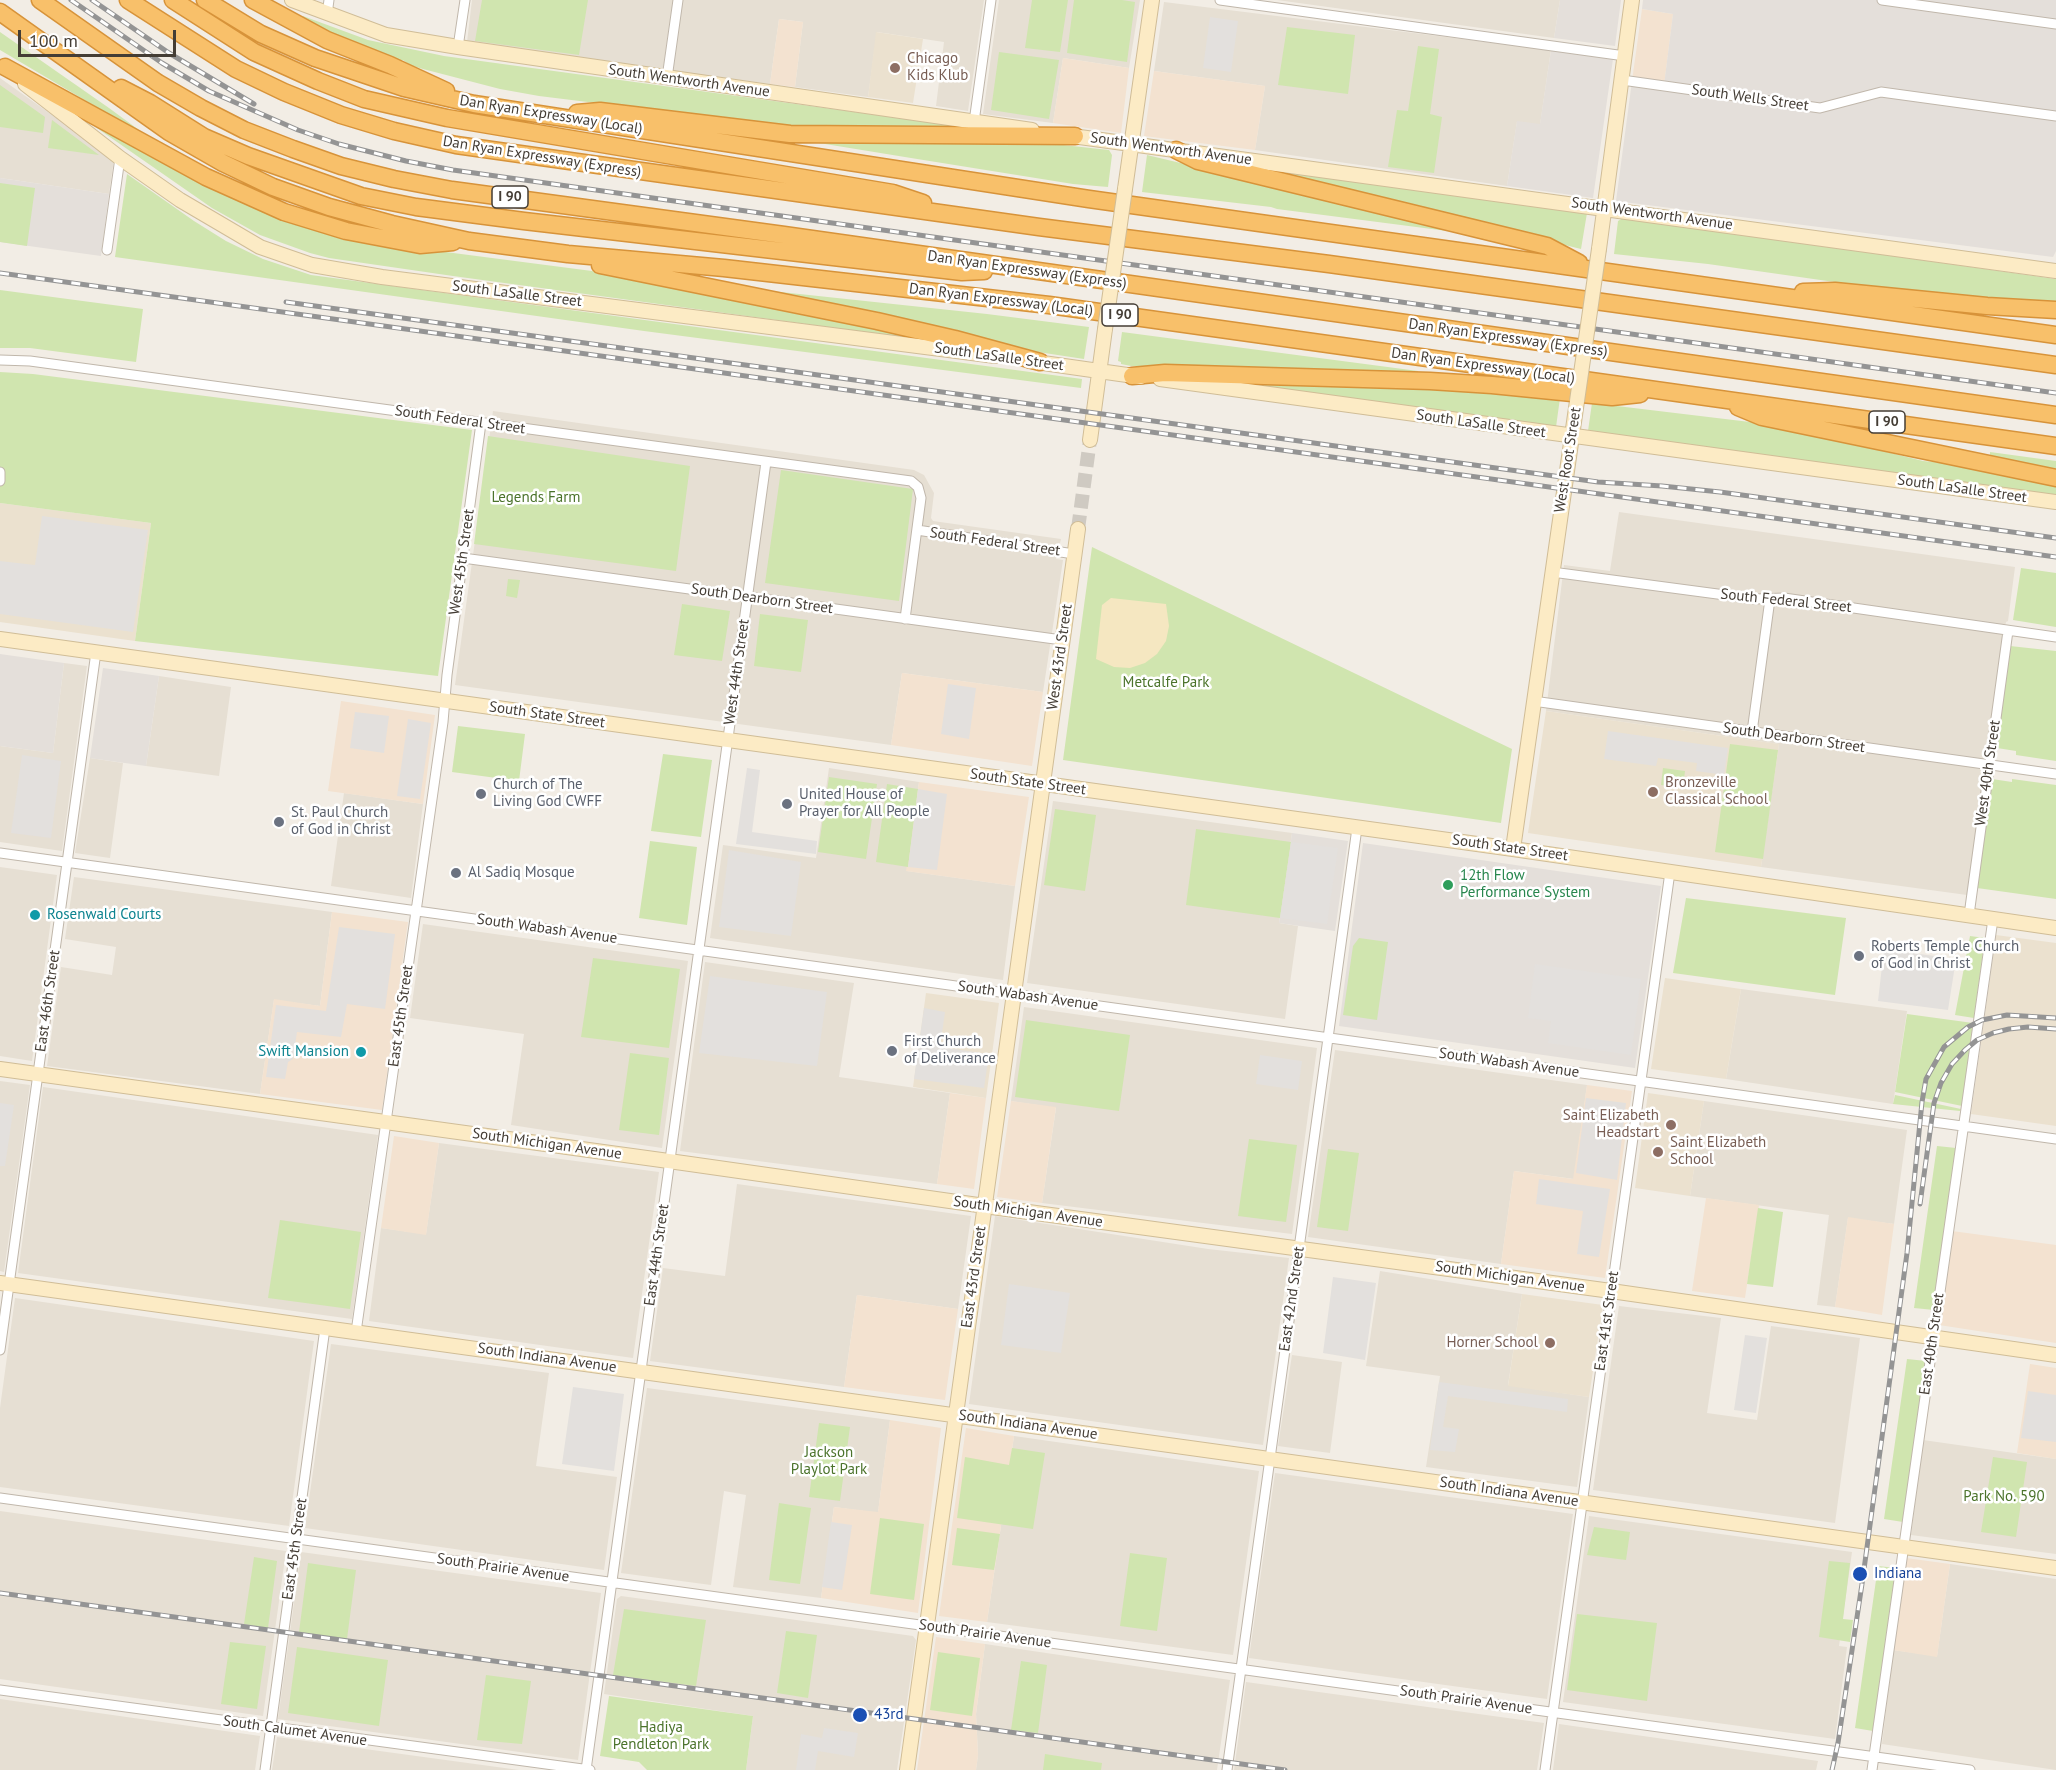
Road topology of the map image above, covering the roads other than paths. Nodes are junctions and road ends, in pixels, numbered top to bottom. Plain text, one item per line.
1 (40, 0) edge
2 (128, 0) edge
3 (173, 0) edge
4 (205, 0) edge
5 (253, 0) edge
6 (291, 0) edge
7 (465, 0) edge
8 (678, 0) edge
9 (991, 0) edge
10 (1152, 0) edge
11 (1220, 0) edge
12 (1632, 0) edge
13 (1882, 0) edge
14 (328, 7) edge
15 (0, 12) edge
16 (2056, 24) edge
17 (458, 47) junction
18 (1625, 56) junction
19 (67, 60) junction
20 (2, 66) edge
21 (667, 78) junction
22 (1622, 80) junction
23 (474, 104) junction
24 (549, 116) junction
25 (2056, 116) edge
26 (974, 122) junction
27 (1075, 136) junction
28 (1131, 143) junction
29 (1176, 150) junction
30 (120, 158) junction
31 (1605, 208) junction
32 (961, 216) junction
33 (469, 241) junction
34 (107, 250) dead end
35 (568, 254) junction
36 (1591, 269) junction
37 (1023, 270) junction
38 (2056, 271) edge
39 (1754, 293) junction
40 (2056, 310) edge
41 (2056, 335) edge
42 (0, 360) edge
43 (1040, 362) junction
44 (2056, 365) edge
45 (1099, 371) junction
46 (1132, 375) junction
47 (1670, 392) junction
48 (1718, 399) junction
49 (2056, 415) edge
50 (481, 423) junction
51 (1572, 437) junction
52 (1090, 440) tunnel mouth
53 (2056, 446) edge
54 (766, 462) junction
55 (0, 472) edge
56 (2056, 478) edge
57 (0, 481) edge
58 (2056, 502) edge
59 (1078, 529) tunnel mouth
60 (917, 530) junction
61 (1074, 554) junction
62 (463, 558) junction
63 (1552, 572) junction
64 (748, 597) junction
65 (1770, 599) junction
66 (905, 619) junction
67 (2008, 631) junction
68 (2056, 637) edge
69 (0, 639) edge
70 (1062, 640) junction
71 (96, 652) junction
72 (445, 700) junction
73 (1533, 701) junction
74 (1752, 732) junction
75 (728, 740) junction
76 (1989, 765) junction
77 (2056, 774) edge
78 (1042, 784) junction
79 (1357, 828) junction
80 (1513, 849) junction
81 (0, 853) edge
82 (67, 862) junction
83 (1670, 872) junction
84 (416, 911) junction
85 (1969, 915) junction
86 (1993, 919) junction
87 (2056, 928) edge
88 (699, 950) junction
89 (1013, 994) junction
90 (1328, 1038) junction
91 (0, 1069) edge
92 (38, 1074) junction
93 (1641, 1081) junction
94 (386, 1122) junction
95 (1962, 1126) junction
96 (2056, 1139) edge
97 (670, 1161) junction
98 (984, 1206) junction
99 (1299, 1249) junction
100 (5, 1283) edge
101 (1611, 1291) junction
102 (325, 1328) junction
103 (356, 1332) junction
104 (1933, 1337) junction
105 (0, 1350) edge
106 (2056, 1355) edge
107 (641, 1372) junction
108 (955, 1415) junction
109 (1270, 1459) junction
110 (0, 1498) edge
111 (1582, 1502) junction
112 (296, 1539) junction
113 (1903, 1547) junction
114 (2056, 1568) edge
115 (612, 1583) junction
116 (926, 1626) junction
117 (1241, 1669) junction
118 (0, 1690) edge
119 (1553, 1712) junction
120 (271, 1728) junction
121 (1874, 1757) junction
122 (265, 1770) edge
123 (588, 1770) edge
124 (907, 1770) edge
125 (1227, 1770) edge
126 (1545, 1770) edge
127 (1872, 1770) edge
128 (1970, 1770) edge

1 - 37 highway, Dan Ryan Expressway (Express) / I 90
2 - 32 highway, Dan Ryan Expressway (Express)
3 - 32 highway
4 - 23 highway, Dan Ryan Expressway (Local)
5 - 23 highway
6 - 14 street, South Wentworth Avenue
7 - 17 street
8 - 21 street
9 - 26 street
10 - 28 street
11 - 18 street
12 - 18 street, West Root Street
13 - 16 street
14 - 17 street, South Wentworth Avenue
15 - 19 highway, Dan Ryan Expressway (Local) / I 90
17 - 21 street, South Wentworth Avenue
18 - 22 street, West Root Street
19 - 33 highway, Dan Ryan Expressway (Local) / I 90
19 - 37 highway
20 - 30 street, South LaSalle Street
20 - 33 highway
21 - 26 street, South Wentworth Avenue
22 - 25 street, South Wells Street
22 - 31 street, West Root Street
23 - 24 highway, Dan Ryan Expressway (Local)
24 - 27 highway
24 - 36 highway, Dan Ryan Expressway (Local)
26 - 27 street, South Wentworth Avenue
27 - 28 street, South Wentworth Avenue
28 - 29 street, South Wentworth Avenue
28 - 45 street, bridge
29 - 31 street, South Wentworth Avenue
29 - 36 highway
30 - 34 street
30 - 43 street, South LaSalle Street
31 - 38 street, South Wentworth Avenue
31 - 51 street, West Root Street, bridge
32 - 44 highway, Dan Ryan Expressway (Express)
33 - 35 highway, Dan Ryan Expressway (Local) / I 90
35 - 43 highway
35 - 47 highway, Dan Ryan Expressway (Local) / I 90
36 - 39 highway, Dan Ryan Expressway (Local)
37 - 49 highway, Dan Ryan Expressway (Express) / I 90
39 - 40 highway
39 - 41 highway, Dan Ryan Expressway (Local)
42 - 50 street, South Federal Street
43 - 45 street, South LaSalle Street
45 - 46 street, South LaSalle Street
45 - 52 street
46 - 47 highway
46 - 51 street, South LaSalle Street
47 - 48 highway, Dan Ryan Expressway (Local) / I 90
48 - 53 highway, Dan Ryan Expressway (Local) / I 90
48 - 56 highway
50 - 54 street, South Federal Street
50 - 62 street, West 45th Street
51 - 58 street, South LaSalle Street
51 - 63 street, West Root Street
54 - 60 street, South Federal Street
54 - 64 street, West 44th Street
55 - 57 street
59 - 61 street, West 43rd Street
60 - 61 street, South Federal Street
60 - 66 street
61 - 70 street, West 43rd Street
62 - 64 street, South Dearborn Street
62 - 72 street, West 45th Street
63 - 65 street, South Federal Street
63 - 73 street, West Root Street
64 - 66 street, South Dearborn Street
64 - 75 street, West 44th Street
65 - 67 street, South Federal Street
65 - 74 street
66 - 70 street, South Dearborn Street
67 - 68 street, South Federal Street
67 - 76 street, West 40th Street
69 - 71 street, South State Street
70 - 78 street, West 43rd Street
71 - 72 street, South State Street
71 - 82 street, East 46th Street
72 - 75 street, South State Street
72 - 84 street, East 45th Street
73 - 74 street, South Dearborn Street
73 - 80 street, West Root Street
74 - 76 street, South Dearborn Street
75 - 78 street, South State Street
75 - 88 street, East 44th Street
76 - 77 street, South Dearborn Street
76 - 85 street, West 40th Street
78 - 79 street, South State Street
78 - 89 street, East 43rd Street
79 - 80 street, South State Street
79 - 90 street, East 42nd Street
80 - 83 street, South State Street
81 - 82 street, South Wabash Avenue
82 - 84 street, South Wabash Avenue
82 - 92 street, East 46th Street
83 - 85 street, South State Street
83 - 93 street, East 41st Street
84 - 88 street, South Wabash Avenue
84 - 94 street, East 45th Street
85 - 86 street, South State Street
86 - 87 street, South State Street
86 - 95 street, East 40th Street
88 - 89 street, South Wabash Avenue
88 - 97 street, East 44th Street
89 - 90 street, South Wabash Avenue
89 - 98 street, East 43rd Street
90 - 93 street, South Wabash Avenue
90 - 99 street, East 42nd Street
91 - 92 street, South Michigan Avenue
92 - 94 street, South Michigan Avenue
92 - 100 street, East 46th Street
93 - 95 street, South Wabash Avenue
93 - 101 street, East 41st Street
94 - 97 street, South Michigan Avenue
94 - 103 street, East 45th Street
95 - 96 street, South Wabash Avenue
95 - 104 street, East 40th Street
97 - 98 street, South Michigan Avenue
97 - 107 street, East 44th Street
98 - 99 street, South Michigan Avenue
98 - 108 street, East 43rd Street
99 - 101 street, South Michigan Avenue
99 - 109 street, East 42nd Street
100 - 102 street, South Indiana Avenue
100 - 105 street, East 46th Street
101 - 104 street, South Michigan Avenue
101 - 111 street, East 41st Street
102 - 103 street, South Indiana Avenue
102 - 112 street, East 45th Street
103 - 107 street, South Indiana Avenue
104 - 106 street, South Michigan Avenue
104 - 113 street, East 40th Street
107 - 108 street, South Indiana Avenue
107 - 115 street, East 44th Street
108 - 109 street, South Indiana Avenue
108 - 116 street, East 43rd Street
109 - 111 street, South Indiana Avenue
109 - 117 street, East 42nd Street
110 - 112 street, South Prairie Avenue
111 - 113 street, South Indiana Avenue
111 - 119 street, East 41st Street
112 - 115 street, South Prairie Avenue
112 - 120 street, East 45th Street
113 - 114 street, South Indiana Avenue
113 - 121 street, East 40th Street
115 - 116 street, South Prairie Avenue
115 - 123 street, East 44th Street
116 - 117 street, South Prairie Avenue
116 - 124 street, East 43rd Street
117 - 119 street, South Prairie Avenue
117 - 125 street, East 42nd Street
118 - 120 street, South Calumet Avenue
119 - 121 street, South Prairie Avenue
119 - 126 street, East 41st Street
120 - 122 street, East 45th Street
120 - 123 street, South Calumet Avenue
121 - 127 street, East 40th Street
121 - 128 street, South Prairie Avenue

